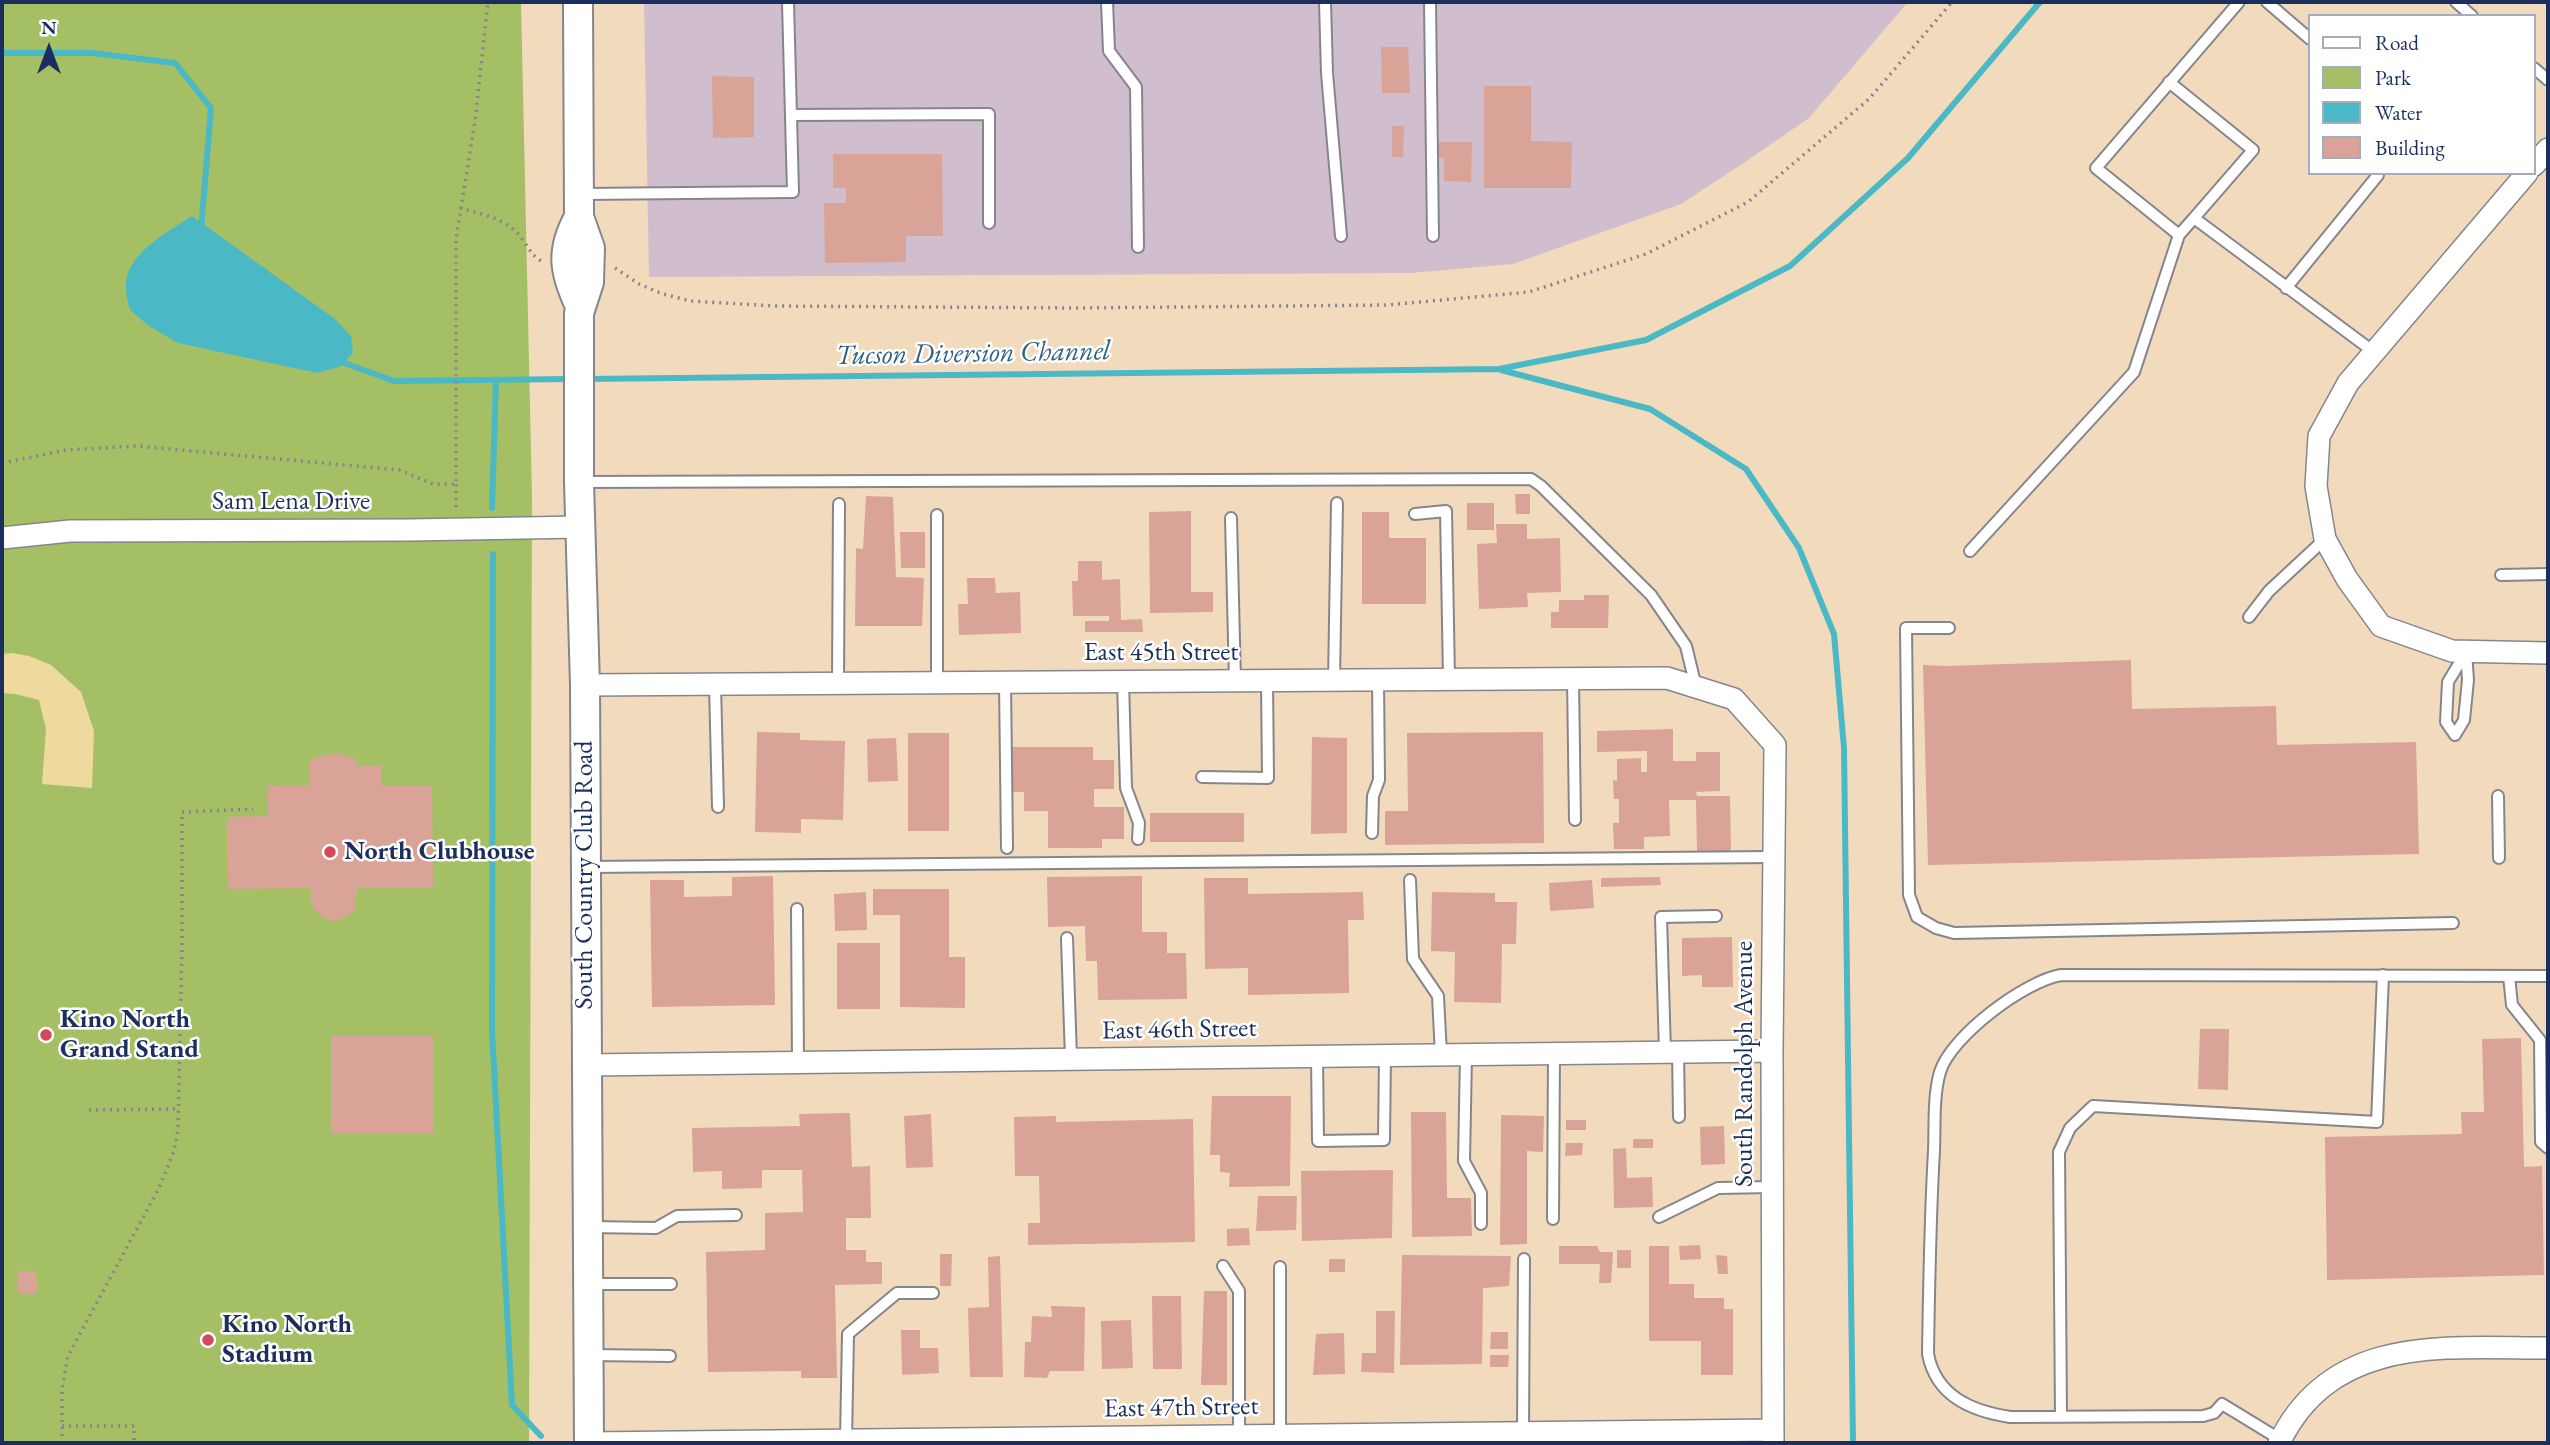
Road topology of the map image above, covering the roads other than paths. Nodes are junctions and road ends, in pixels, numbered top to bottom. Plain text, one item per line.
1 (579, 2) edge
2 (788, 2) edge
3 (1107, 2) edge
4 (1325, 2) edge
5 (1430, 2) edge
6 (2239, 2) edge
7 (2267, 2) edge
8 (2456, 2) edge
9 (2470, 14) edge
10 (2308, 37) edge
11 (2169, 82) junction
12 (791, 115) junction
13 (2548, 149) edge
14 (2536, 163) edge
15 (2378, 175) dead end
16 (2525, 175) edge
17 (579, 205) junction
18 (2194, 218) junction
19 (989, 223) dead end
20 (2179, 235) junction
21 (1341, 236) dead end
22 (1433, 236) dead end
23 (1138, 247) dead end
24 (2287, 288) junction
25 (2374, 352) junction
26 (579, 469) junction
27 (1337, 503) dead end
28 (839, 504) dead end
29 (1415, 514) dead end
30 (937, 515) dead end
31 (1231, 518) dead end
32 (581, 527) junction
33 (2, 538) edge
34 (2325, 538) junction
35 (1970, 551) dead end
36 (2548, 574) edge
37 (2501, 575) dead end
38 (2249, 617) dead end
39 (1949, 628) dead end
40 (2466, 652) junction
41 (2548, 653) edge
42 (1573, 678) junction
43 (1334, 680) junction
44 (1378, 680) junction
45 (1449, 680) junction
46 (1123, 681) junction
47 (1235, 681) junction
48 (1267, 681) junction
49 (937, 682) junction
50 (1005, 682) junction
51 (838, 683) junction
52 (715, 684) junction
53 (585, 685) junction
54 (1696, 687) junction
55 (1734, 699) joint
56 (1202, 777) dead end
57 (2498, 796) dead end
58 (718, 807) dead end
59 (1575, 820) dead end
60 (1372, 833) dead end
61 (1138, 839) dead end
62 (1007, 848) dead end
63 (1774, 857) junction
64 (2499, 858) dead end
65 (586, 867) junction
66 (1409, 880) dead end
67 (797, 909) dead end
68 (1716, 916) dead end
69 (2454, 923) dead end
70 (1067, 938) dead end
71 (2383, 975) junction
72 (2510, 976) junction
73 (2548, 976) edge
74 (1772, 1051) junction
75 (1672, 1052) junction
76 (1554, 1054) junction
77 (1441, 1055) junction
78 (1466, 1055) junction
79 (1317, 1056) junction
80 (1385, 1056) junction
81 (1071, 1059) junction
82 (798, 1063) junction
83 (586, 1065) junction
84 (1679, 1117) dead end
85 (2548, 1148) edge
86 (1772, 1186) junction
87 (736, 1215) dead end
88 (1659, 1217) dead end
89 (1553, 1219) dead end
90 (1481, 1224) dead end
91 (587, 1227) junction
92 (1524, 1259) dead end
93 (1223, 1266) dead end
94 (1280, 1267) dead end
95 (587, 1284) junction
96 (671, 1284) dead end
97 (933, 1293) dead end
98 (2548, 1348) edge
99 (588, 1355) junction
100 (670, 1356) dead end
101 (2061, 1416) junction
102 (1522, 1432) junction
103 (1239, 1435) junction
104 (1280, 1435) junction
105 (1773, 1436) edge
106 (1303, 1439) edge
107 (846, 1440) junction
108 (1103, 1440) edge
109 (982, 1441) edge
110 (2280, 1441) edge
111 (589, 1443) edge

1 - 17 street, South Country Club Road
2 - 12 lane
3 - 23 lane
4 - 21 lane
5 - 22 lane
6 - 11 lane
7 - 10 lane
8 - 9 lane
11 - 18 lane
11 - 20 lane
12 - 17 lane
12 - 19 lane
13 - 14 street
15 - 24 lane
16 - 25 street
17 - 26 street, South Country Club Road
18 - 20 lane
18 - 24 lane
20 - 35 lane
24 - 25 lane
25 - 34 street
26 - 32 street, South Country Club Road
26 - 54 lane
27 - 43 lane
28 - 51 lane
29 - 45 lane
30 - 49 lane
31 - 47 lane
32 - 33 street, Sam Lena Drive
32 - 53 street, South Country Club Road
34 - 38 lane
34 - 40 street
36 - 37 lane
39 - 69 lane
40 - 40 lane
40 - 41 street
42 - 45 street, East 45th Street
42 - 54 street, East 45th Street
42 - 59 lane
43 - 44 street, East 45th Street
43 - 48 street, East 45th Street
44 - 45 street, East 45th Street
44 - 60 lane
46 - 47 street, East 45th Street
46 - 50 street, East 45th Street
46 - 61 lane
47 - 48 street, East 45th Street
48 - 56 lane
49 - 50 street, East 45th Street
49 - 51 street, East 45th Street
50 - 62 lane
51 - 52 street, East 45th Street
52 - 53 street, East 45th Street
52 - 58 lane
53 - 65 street, South Country Club Road
54 - 55 street, East 45th Street
55 - 63 street, South Randolph Avenue
57 - 64 lane
63 - 65 lane
63 - 74 street, South Randolph Avenue
65 - 83 street, South Country Club Road
66 - 77 lane
67 - 82 lane
68 - 75 lane
70 - 81 lane
71 - 72 lane
71 - 101 lane
71 - 101 lane
72 - 73 lane
72 - 85 lane
74 - 75 street, East 46th Street
74 - 86 street, South Randolph Avenue
75 - 76 street, East 46th Street
75 - 84 lane
76 - 78 street, East 46th Street
76 - 89 lane
77 - 78 street, East 46th Street
77 - 80 street, East 46th Street
78 - 90 lane
79 - 80 street, East 46th Street
79 - 80 lane
79 - 81 street, East 46th Street
81 - 82 street, East 46th Street
82 - 83 street, East 46th Street
83 - 91 street, South Country Club Road
86 - 88 lane
86 - 105 street, South Randolph Avenue
87 - 91 lane
91 - 95 street, South Country Club Road
92 - 102 lane
93 - 103 lane
94 - 104 lane
95 - 96 lane
95 - 99 street, South Country Club Road
97 - 107 lane
98 - 110 street
99 - 100 lane
99 - 111 street, South Country Club Road
101 - 110 lane
102 - 105 street, East 47th Street
102 - 106 street, East 47th Street
103 - 104 street, East 47th Street
103 - 108 street, East 47th Street
104 - 106 street, East 47th Street
107 - 109 street, East 47th Street
107 - 111 street, East 47th Street
108 - 109 street, East 47th Street

